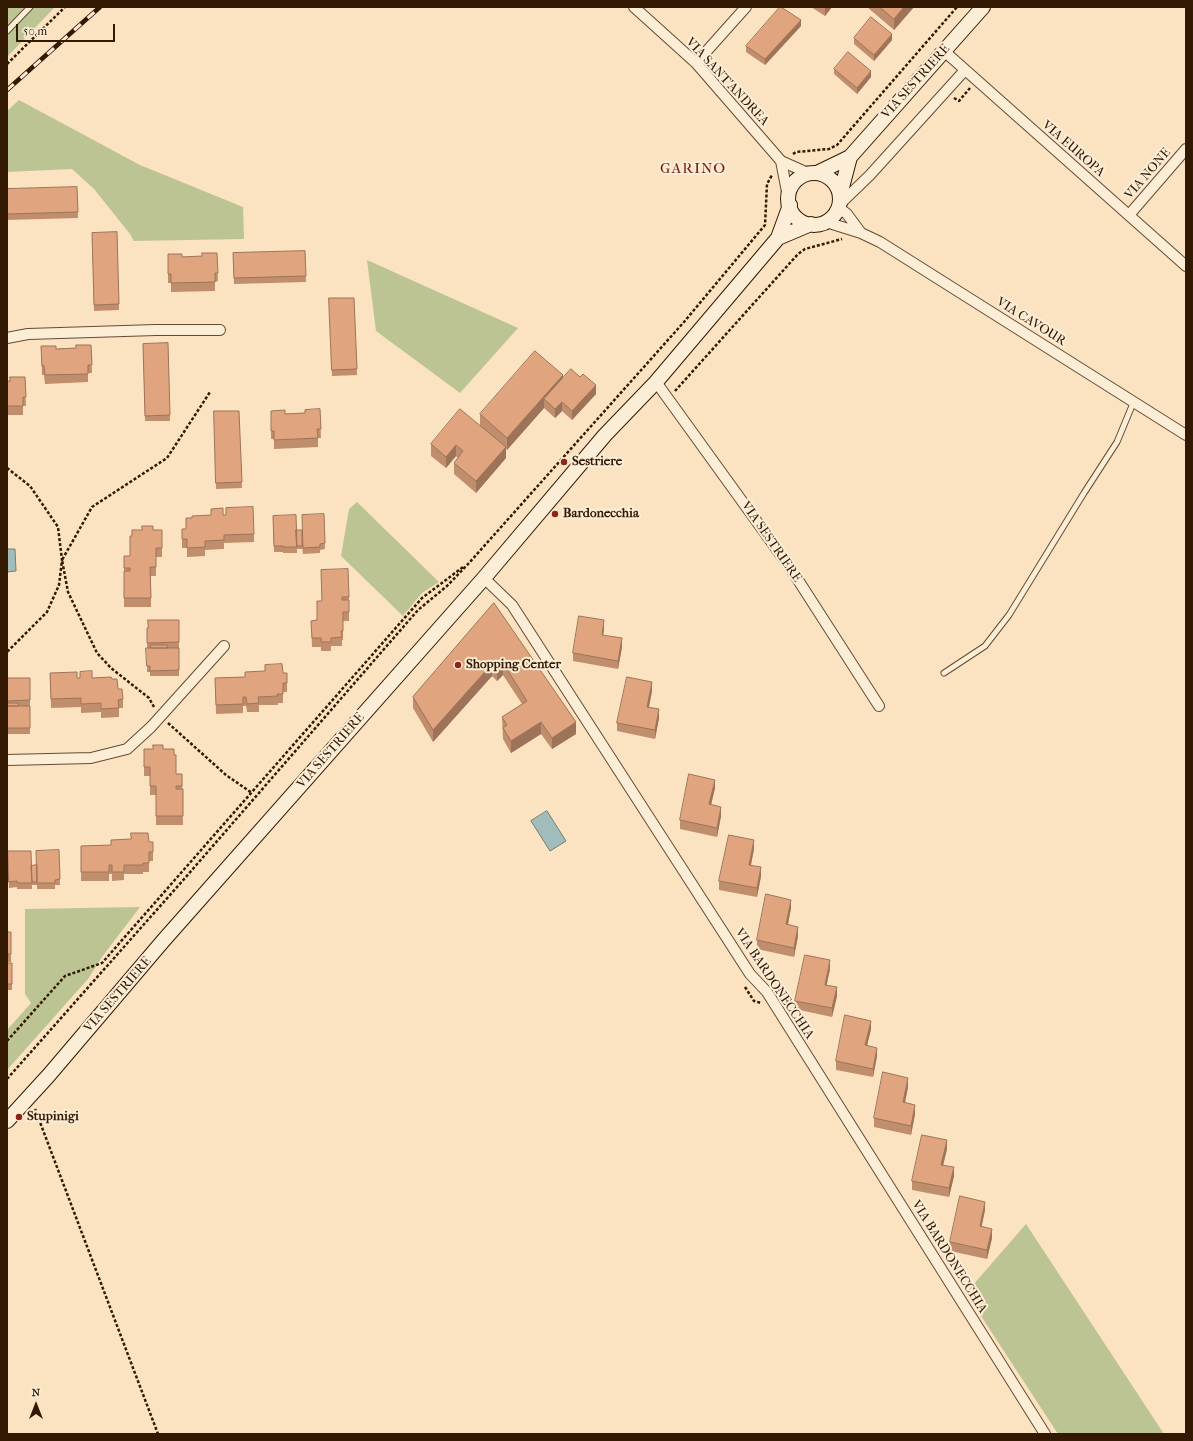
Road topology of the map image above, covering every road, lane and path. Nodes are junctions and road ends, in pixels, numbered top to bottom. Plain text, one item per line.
1 (30, 7) edge
2 (65, 7) edge
3 (634, 7) edge
4 (746, 7) edge
5 (957, 7) edge
6 (983, 7) edge
7 (7, 31) edge
8 (944, 51) junction
9 (7, 64) edge
10 (696, 64) junction
11 (965, 70) junction
12 (1186, 149) edge
13 (850, 157) junction
14 (782, 161) junction
15 (813, 174) junction
16 (839, 202) junction
17 (789, 204) junction
18 (1129, 215) junction
19 (826, 222) junction
20 (811, 224) junction
21 (861, 233) junction
22 (778, 238) junction
23 (1186, 266) edge
24 (220, 330) dead end
25 (7, 338) edge
26 (656, 382) junction
27 (210, 392) dead end
28 (1134, 401) junction
29 (1186, 435) edge
30 (7, 468) edge
31 (62, 560) junction
32 (468, 563) junction
33 (484, 578) junction
34 (224, 646) dead end
35 (7, 652) edge
36 (944, 673) dead end
37 (879, 706) dead end
38 (160, 717) junction
39 (7, 760) edge
40 (252, 793) junction
41 (7, 1041) edge
42 (7, 1079) edge
43 (27, 1099) junction
44 (7, 1120) edge
45 (158, 1434) edge
46 (1045, 1434) edge

1 - 7 lane
2 - 9 path
3 - 10 street, VIA SANT'ANDREA
4 - 10 street
5 - 14 path
6 - 8 main road, VIA SESTRIERE
8 - 11 street, VIA EUROPA
8 - 13 main road, VIA SESTRIERE
10 - 14 street, VIA SANT'ANDREA
11 - 16 street
11 - 18 street, VIA EUROPA
12 - 18 street, VIA NONE
13 - 15 main road
13 - 16 main road
14 - 15 street
14 - 17 street
14 - 32 path
15 - 16 main road
15 - 17 main road
16 - 19 main road
16 - 21 street
17 - 20 main road
17 - 22 main road
18 - 23 street, VIA EUROPA
19 - 20 main road
19 - 21 street, VIA CAVOUR
20 - 22 main road
21 - 28 street, VIA CAVOUR
22 - 26 main road, VIA SESTRIERE
24 - 25 street
26 - 33 main road, VIA SESTRIERE
26 - 37 street, VIA SESTRIERE
27 - 31 path
28 - 29 street, VIA CAVOUR
28 - 36 lane
30 - 31 path
31 - 35 path
31 - 38 path
32 - 40 path
32 - 42 path
33 - 43 main road, VIA SESTRIERE
33 - 46 street, VIA BARDONECCHIA
34 - 38 street
38 - 39 street
38 - 40 path
40 - 41 path
43 - 44 main road, VIA SESTRIERE
43 - 45 path

